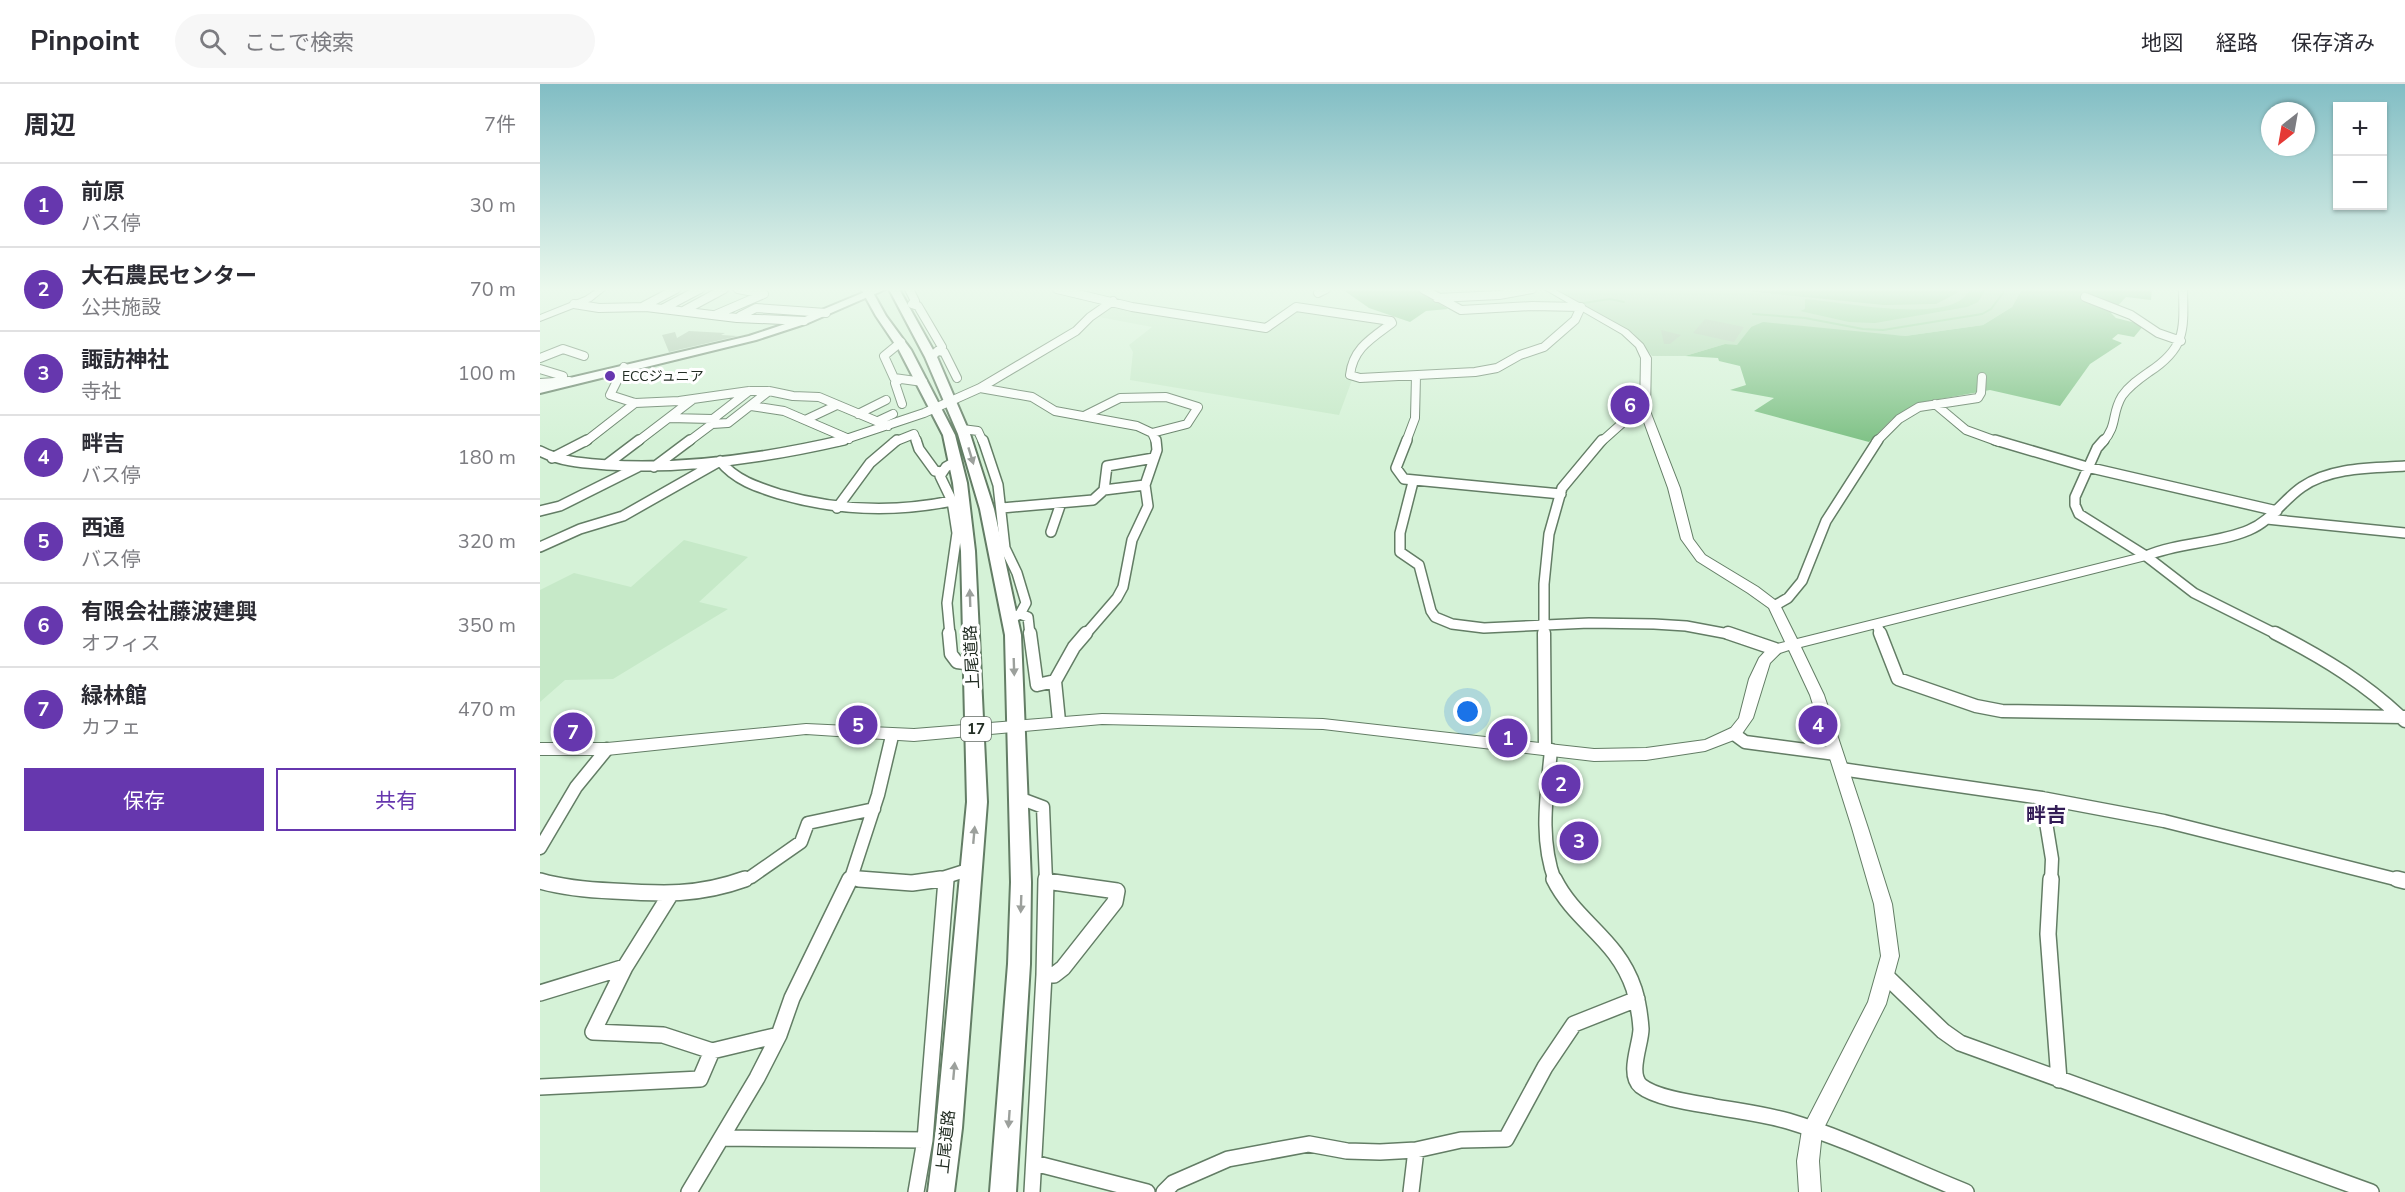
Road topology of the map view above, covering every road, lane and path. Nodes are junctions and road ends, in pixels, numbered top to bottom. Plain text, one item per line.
1 (740, 341) edge
2 (928, 341) edge
3 (1061, 341) edge
4 (1369, 341) edge
5 (1551, 341) edge
6 (1634, 341) edge
7 (2181, 341) edge
8 (901, 342) joint
9 (935, 354) junction
10 (584, 356) dead end
11 (540, 358) edge
12 (624, 367) junction
13 (540, 369) edge
14 (1416, 376) junction
15 (1982, 376) dead end
16 (957, 378) dead end
17 (565, 380) junction
18 (899, 380) junction
19 (923, 382) junction
20 (540, 383) edge
21 (980, 388) junction
22 (540, 389) edge
23 (749, 391) junction
24 (769, 391) junction
25 (694, 399) junction
26 (886, 400) dead end
27 (635, 403) junction
28 (902, 404) dead end
29 (944, 404) junction
30 (1935, 404) junction
31 (751, 405) junction
32 (837, 405) junction
33 (1645, 411) junction
34 (858, 414) junction
35 (893, 414) dead end
36 (1084, 416) junction
37 (669, 418) junction
38 (805, 420) junction
39 (878, 421) junction
40 (888, 426) junction
41 (962, 429) junction
42 (1152, 433) junction
43 (849, 439) junction
44 (540, 451) edge
45 (553, 458) junction
46 (1154, 459) junction
47 (720, 461) junction
48 (540, 464) edge
49 (606, 465) junction
50 (2405, 466) edge
51 (638, 467) junction
52 (654, 467) junction
53 (948, 467) junction
54 (2087, 467) junction
55 (1413, 482) junction
56 (1146, 485) junction
57 (1104, 490) junction
58 (1560, 495) junction
59 (952, 501) junction
60 (1061, 503) junction
61 (837, 508) junction
62 (1002, 508) junction
63 (540, 511) edge
64 (2277, 511) junction
65 (2267, 519) junction
66 (1051, 532) dead end
67 (2405, 532) edge
68 (540, 547) edge
69 (2146, 556) junction
70 (1774, 606) junction
71 (1015, 616) junction
72 (1546, 625) junction
73 (1877, 625) junction
74 (1783, 647) junction
75 (972, 664) junction
76 (1055, 681) junction
77 (2404, 718) edge
78 (1059, 721) junction
79 (1016, 725) junction
80 (976, 730) junction
81 (1734, 734) junction
82 (892, 736) junction
83 (607, 748) junction
84 (540, 749) edge
85 (1548, 749) junction
86 (1838, 761) junction
87 (1020, 798) junction
88 (2042, 798) junction
89 (874, 809) junction
90 (540, 848) edge
91 (971, 870) junction
92 (851, 878) junction
93 (946, 880) junction
94 (1046, 880) junction
95 (540, 881) edge
96 (2405, 881) edge
97 (670, 895) junction
98 (625, 967) junction
99 (1044, 975) junction
100 (1886, 976) junction
101 (540, 993) edge
102 (1637, 999) junction
103 (779, 1035) junction
104 (712, 1051) junction
105 (2059, 1080) junction
106 (540, 1087) edge
107 (1812, 1130) junction
108 (723, 1138) junction
109 (925, 1140) junction
110 (1416, 1150) junction
111 (1034, 1163) junction
112 (689, 1192) edge
113 (915, 1192) edge
114 (941, 1192) edge
115 (1003, 1192) edge
116 (1032, 1192) edge
117 (1147, 1192) edge
118 (1164, 1192) edge
119 (1411, 1192) edge
120 (1810, 1192) edge
121 (1966, 1192) edge
122 (2371, 1192) edge

1 - 12 main road
2 - 9 main road, 上尾道路 / 17
3 - 21 street
4 - 14 street
5 - 14 street
6 - 33 street
7 - 54 street
8 - 18 street
8 - 19 main road, 上尾道路 / 17
9 - 16 street
9 - 29 main road, 上尾道路 / 17
10 - 11 street
12 - 17 main road
12 - 27 street
13 - 17 street
14 - 55 street
15 - 30 street
17 - 20 street
17 - 22 main road
18 - 19 street
18 - 28 street
19 - 29 main road, 上尾道路 / 17
21 - 29 street
21 - 36 street
23 - 24 street
23 - 25 street
23 - 37 street
24 - 31 street
24 - 32 street
25 - 27 street
25 - 37 street
26 - 34 street
27 - 45 street
29 - 40 street
29 - 41 main road, 上尾道路 / 17
29 - 53 main road, 上尾道路 / 17
30 - 54 street
30 - 70 street
31 - 38 street
31 - 52 street
32 - 34 street
32 - 38 street
33 - 58 street
33 - 70 street
34 - 39 street
35 - 39 street
36 - 42 street
36 - 42 street
37 - 49 street
38 - 43 street
39 - 40 street
40 - 43 street
41 - 62 street
41 -> 71 main road, 上尾道路 / 17
42 - 46 street
43 - 47 street
44 - 45 street
45 - 48 street
45 - 49 street
46 - 56 street
46 - 57 street
47 - 52 street
47 - 61 street
47 - 68 street
49 - 51 street
50 - 64 street
51 - 52 street
51 - 63 street
53 - 59 street
53 - 61 street
75 -> 53 main road, 上尾道路 / 17
54 - 64 street
54 - 69 street
55 - 58 street
55 - 72 street
56 - 57 street
56 - 76 street
57 - 60 street
58 - 72 street
59 - 61 street
59 - 75 street
60 - 62 street
60 - 66 street
62 - 71 street
64 - 65 street
65 - 67 street
65 - 69 street
69 - 73 street
69 - 77 street
70 - 74 street
71 - 76 street
71 -> 79 main road, 上尾道路 / 17
72 - 74 street
72 - 85 street
73 - 74 street
73 - 77 street
74 - 81 street
74 - 86 street
75 - 80 main road, 上尾道路 / 17
76 - 78 street
78 - 79 street
78 - 85 street
79 - 80 street
79 - 87 main road, 上尾道路 / 17
80 - 82 street
91 -> 80 main road, 上尾道路 / 17
81 - 85 street
81 - 86 street
82 - 83 street
82 - 89 street
83 - 84 street
83 - 90 street
85 - 102 street
86 - 88 street
86 - 100 street
87 - 94 street
87 -> 115 main road, 上尾道路 / 17
88 - 96 street
88 - 105 street
89 - 92 street
89 - 97 street
91 - 93 street
114 -> 91 main road, 上尾道路 / 17
92 - 93 street
92 - 103 street
93 - 109 street
94 - 99 street
94 - 99 street
95 - 97 street
97 - 98 street
98 - 101 street
98 - 104 street
99 - 111 street
100 - 105 street
100 - 107 street
102 - 107 street
102 - 110 street
103 - 104 street
103 - 108 street
104 - 106 street
105 - 122 street
107 - 120 street
107 - 121 street
108 - 109 street
108 - 112 street
109 - 113 street
110 - 118 street
110 - 119 street
111 - 116 street
111 - 117 street

